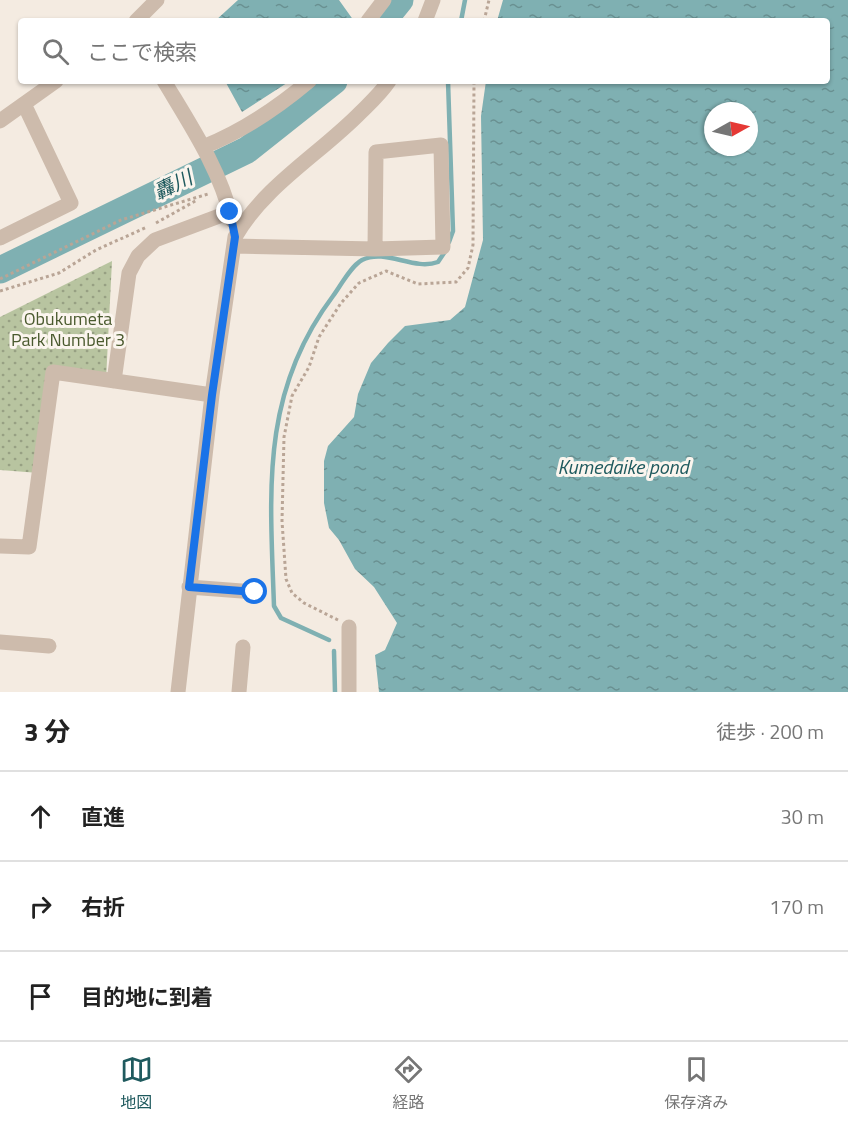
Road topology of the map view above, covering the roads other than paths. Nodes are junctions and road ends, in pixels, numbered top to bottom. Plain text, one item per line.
1 (158, 0) edge
2 (384, 0) edge
3 (433, 0) edge
4 (139, 18) edge
5 (370, 18) edge
6 (426, 18) edge
7 (52, 84) edge
8 (166, 84) edge
9 (306, 84) edge
10 (386, 84) edge
11 (24, 104) junction
12 (0, 121) edge
13 (203, 147) junction
14 (230, 212) junction
15 (0, 238) edge
16 (234, 242) junction
17 (375, 249) junction
18 (114, 381) junction
19 (212, 395) junction
20 (0, 546) edge
21 (189, 587) junction
22 (255, 592) dead end
23 (349, 627) road end
24 (0, 642) edge
25 (49, 646) dead end
26 (243, 646) dead end
27 (178, 692) edge
28 (239, 692) edge
29 (349, 692) edge

1 - 4 street
2 - 5 street
3 - 6 street
7 - 11 street
8 - 13 street
9 - 13 street
10 - 16 street
11 - 12 street
11 - 15 street
13 - 14 street
14 - 16 street
14 - 18 street
16 - 17 street
16 - 19 street
17 - 17 street
18 - 19 street
18 - 20 street
19 - 21 street
21 - 22 street
21 - 27 street
23 - 29 street
24 - 25 street
26 - 28 street

